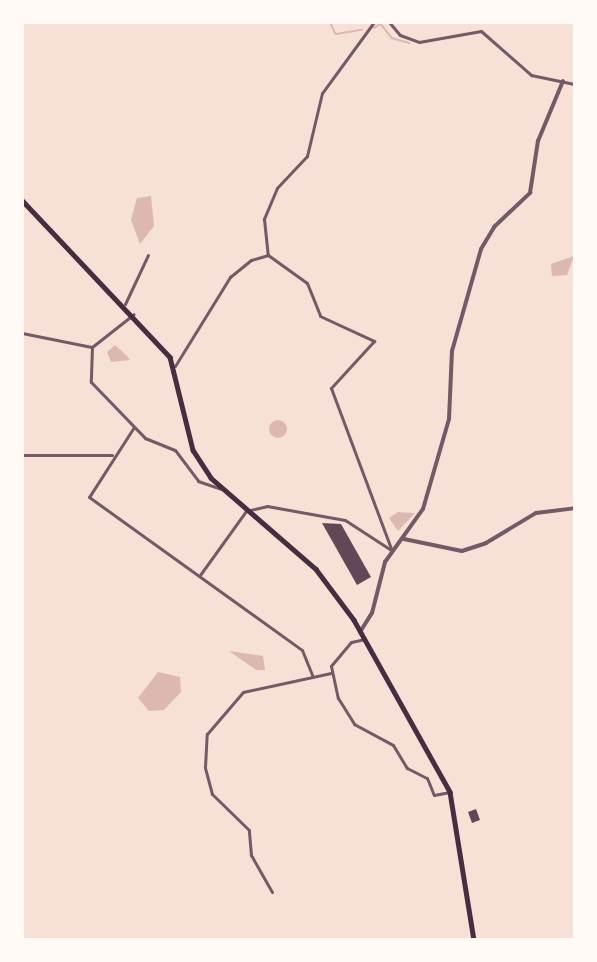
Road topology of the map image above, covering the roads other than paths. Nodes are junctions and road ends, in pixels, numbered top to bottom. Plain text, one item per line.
1 (374, 22) edge
2 (389, 22) edge
3 (563, 81) junction
4 (574, 84) edge
5 (22, 200) edge
6 (148, 255) dead end
7 (268, 255) junction
8 (125, 304) junction
9 (134, 314) junction
10 (22, 333) edge
11 (92, 347) junction
12 (175, 366) junction
13 (134, 428) junction
14 (22, 455) edge
15 (112, 455) junction
16 (221, 489) junction
17 (574, 508) edge
18 (246, 511) junction
19 (404, 539) junction
20 (392, 550) junction
21 (200, 575) junction
22 (360, 632) junction
23 (364, 639) junction
24 (332, 673) junction
25 (312, 675) junction
26 (450, 792) junction
27 (272, 892) dead end
28 (474, 939) edge

1 - 7 street
2 - 3 street
3 - 4 street
3 - 19 street
5 - 8 main road
6 - 8 street
7 - 12 street
7 - 20 street
8 - 9 main road
9 - 11 street
9 - 12 main road
10 - 11 street
11 - 13 street
12 - 16 main road
13 - 15 street
13 - 16 street
14 - 15 street
15 - 21 street
16 - 18 main road
17 - 19 street
18 - 20 street
18 - 21 street
18 - 22 main road
19 - 20 street
20 - 22 street
21 - 25 street
22 - 23 main road
23 - 24 street
23 - 26 main road
24 - 25 street
24 - 26 street
25 - 27 street
26 - 28 main road

